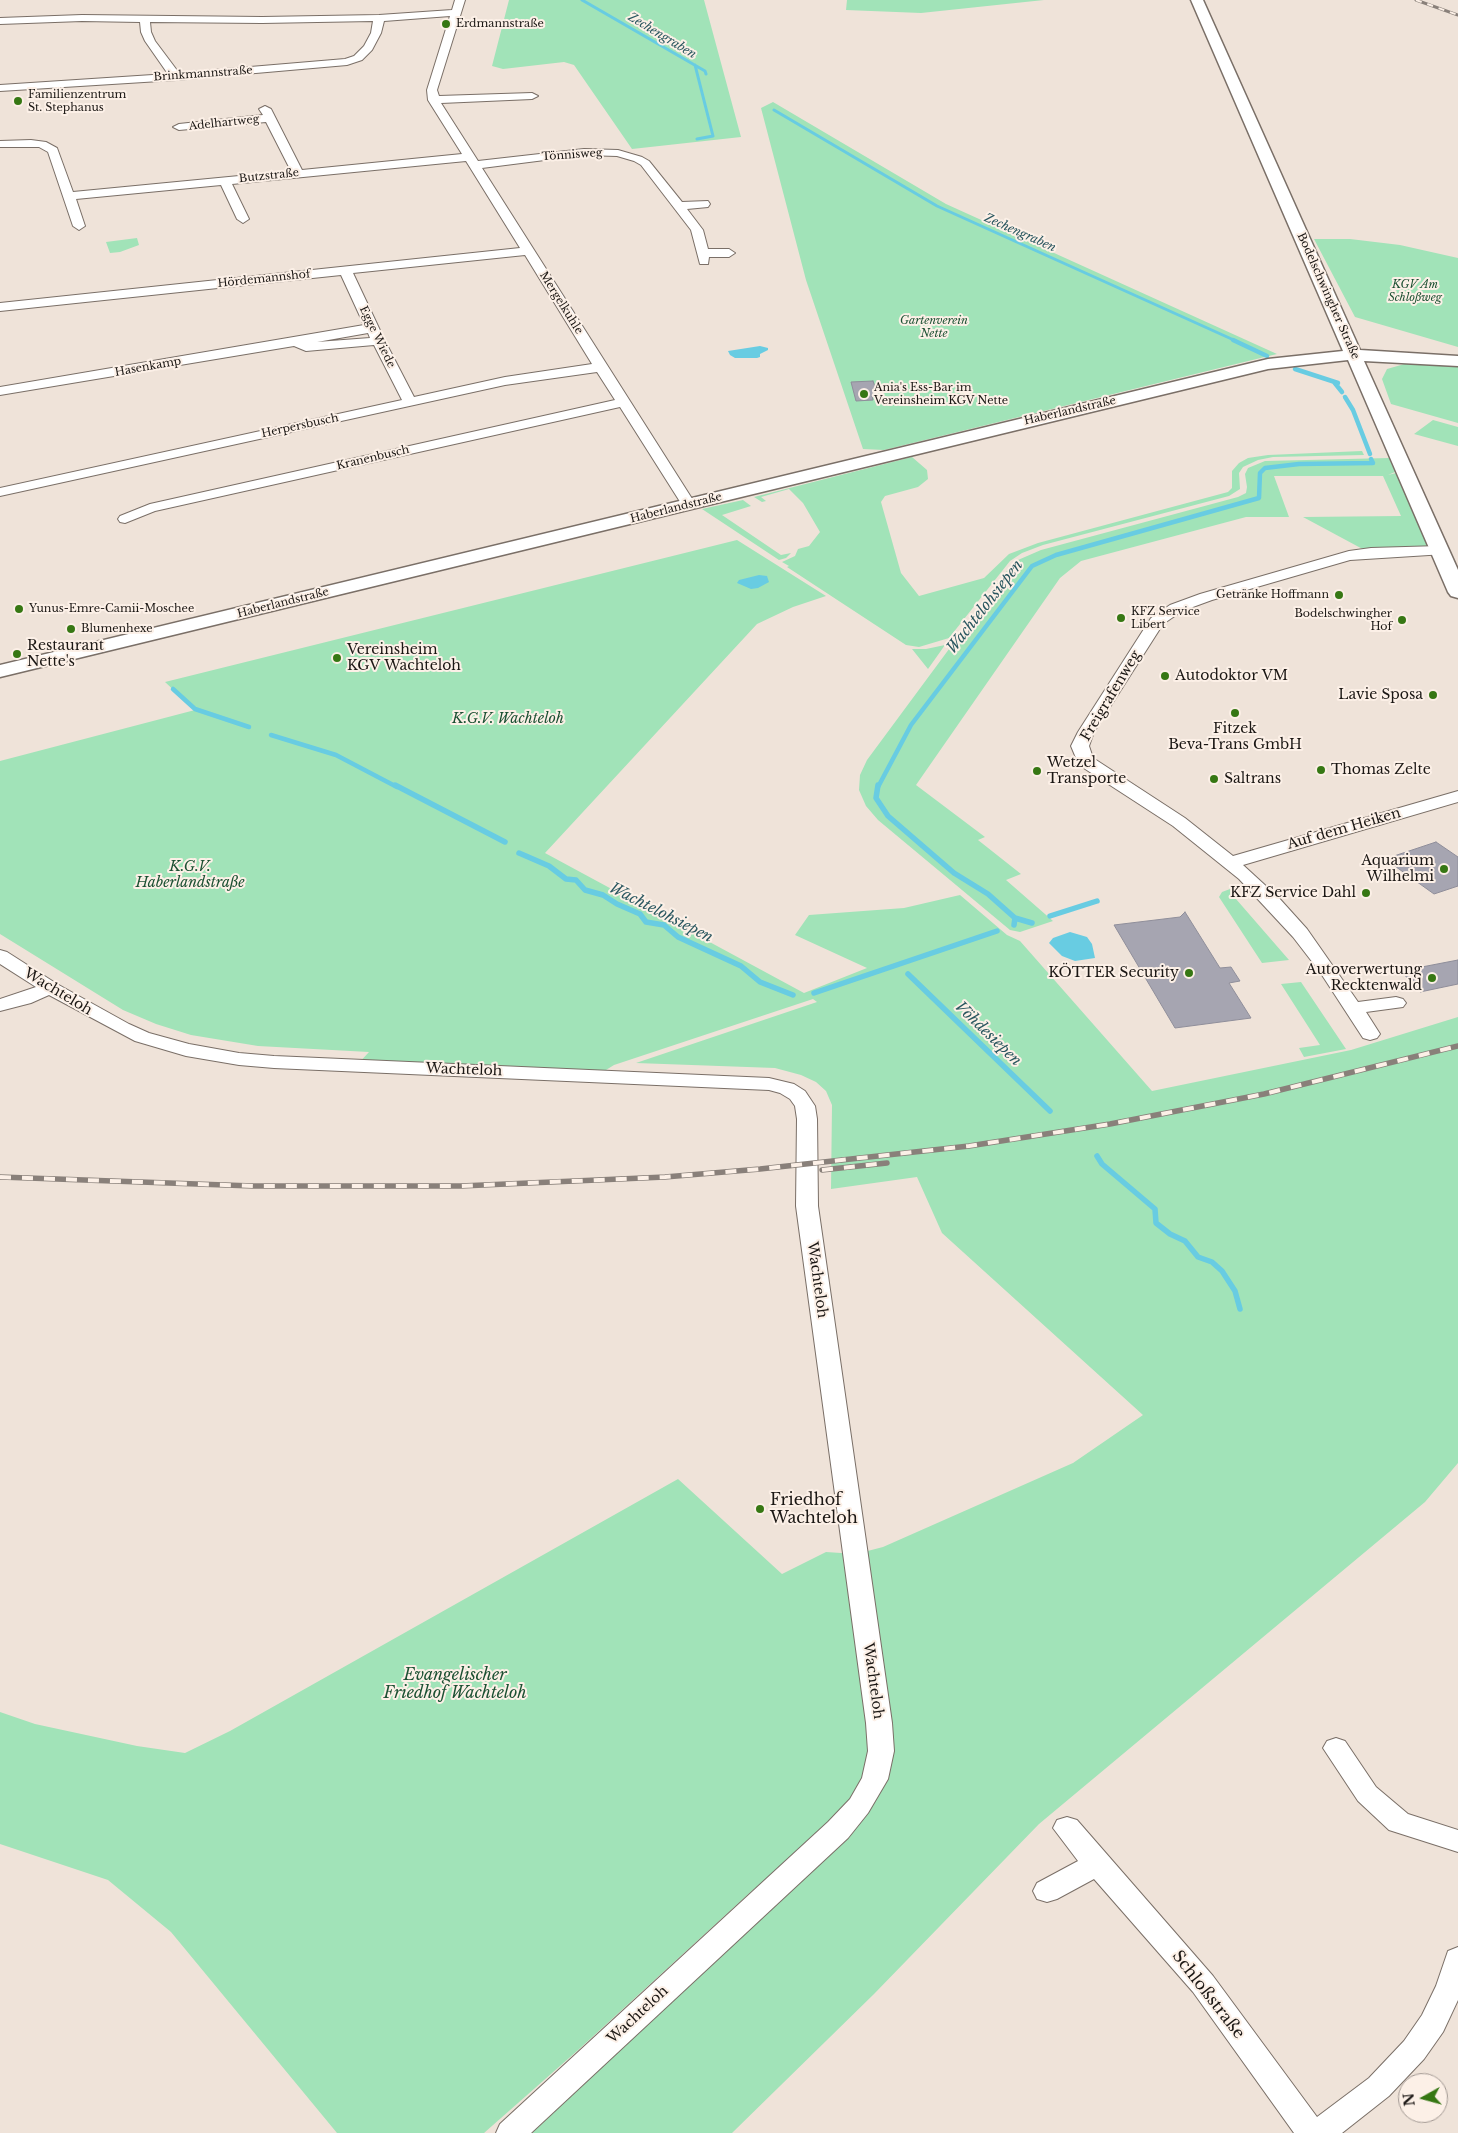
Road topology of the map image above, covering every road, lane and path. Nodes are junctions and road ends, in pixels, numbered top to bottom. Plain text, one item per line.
1 (460, 0) edge
2 (1197, 0) edge
3 (456, 13) junction
4 (379, 18) junction
5 (145, 19) junction
6 (0, 21) edge
7 (176, 77) junction
8 (0, 88) edge
9 (532, 96) dead end
10 (434, 100) junction
11 (179, 127) dead end
12 (0, 144) edge
13 (471, 161) junction
14 (298, 173) junction
15 (225, 181) junction
16 (70, 196) junction
17 (704, 204) dead end
18 (677, 206) junction
19 (243, 219) dead end
20 (79, 226) dead end
21 (529, 251) junction
22 (729, 252) dead end
23 (346, 271) junction
24 (0, 307) edge
25 (1337, 318) junction
26 (372, 328) junction
27 (378, 341) junction
28 (296, 342) junction
29 (1354, 355) junction
30 (1422, 358) junction
31 (1287, 361) junction
32 (1458, 361) edge
33 (601, 367) junction
34 (1369, 389) junction
35 (0, 391) edge
36 (410, 402) junction
37 (623, 402) junction
38 (0, 492) edge
39 (689, 505) junction
40 (125, 519) dead end
41 (1440, 550) junction
42 (1458, 592) edge
43 (0, 671) edge
44 (1458, 796) edge
45 (1230, 863) junction
46 (0, 956) edge
47 (50, 988) junction
48 (1396, 1003) dead end
49 (0, 1005) edge
50 (1353, 1008) junction
51 (1370, 1034) dead end
52 (1336, 1748) dead end
53 (1067, 1828) dead end
54 (1458, 1841) edge
55 (1097, 1864) junction
56 (1047, 1891) dead end
57 (1458, 1959) edge
58 (511, 2133) edge
59 (1311, 2133) edge
60 (1319, 2133) edge

1 - 3 street
2 - 25 street, Bodelschwingher Straße
3 - 4 street
3 - 10 street
4 - 5 street
4 - 7 street, Brinkmannstraße
5 - 6 street
5 - 7 street
7 - 8 street, Brinkmannstraße
9 - 10 street
10 - 13 street, Mergelkuhle
11 - 14 street, Adelhartweg
12 - 16 street
13 - 14 street, Butzstraße
13 - 18 street, Tönnisweg
13 - 21 street, Mergelkuhle
14 - 15 street, Butzstraße
15 - 16 street, Butzstraße
15 - 19 street
16 - 20 street
17 - 18 street
18 - 22 street, Tönnisweg
21 - 23 street, Hördemannshof
21 - 33 street, Mergelkuhle
23 - 24 street, Hördemannshof
23 - 26 street, Egge Wiede
25 - 29 street, Bodelschwingher Straße
25 - 30 street
25 - 31 street
26 - 27 street, Egge Wiede
26 - 28 street, Hasenkamp
27 - 28 street, Hasenkamp
27 - 36 street, Egge Wiede
28 - 35 street, Hasenkamp
29 - 30 street, Haberlandstraße
29 - 31 street, Haberlandstraße
29 - 34 street, Bodelschwingher Straße
30 - 32 street
30 - 34 street
31 - 34 street
31 - 39 street, Haberlandstraße
33 - 36 street, Herpersbusch
33 - 37 street, Mergelkuhle
34 - 41 street, Bodelschwingher Straße
36 - 38 street, Herpersbusch
37 - 39 street, Mergelkuhle
37 - 40 street, Kranenbusch
39 - 43 street, Haberlandstraße
41 - 42 street, Bodelschwingher Straße
41 - 45 street, Freigrafenweg
44 - 45 street, Auf dem Heiken
45 - 50 street, Freigrafenweg
46 - 47 street, Wachteloh
47 - 49 street
47 - 58 street, Wachteloh
48 - 50 street
50 - 51 street, Freigrafenweg
52 - 54 street
53 - 55 street, Schloßstraße
55 - 56 street
55 - 59 street, Schloßstraße
57 - 60 street

